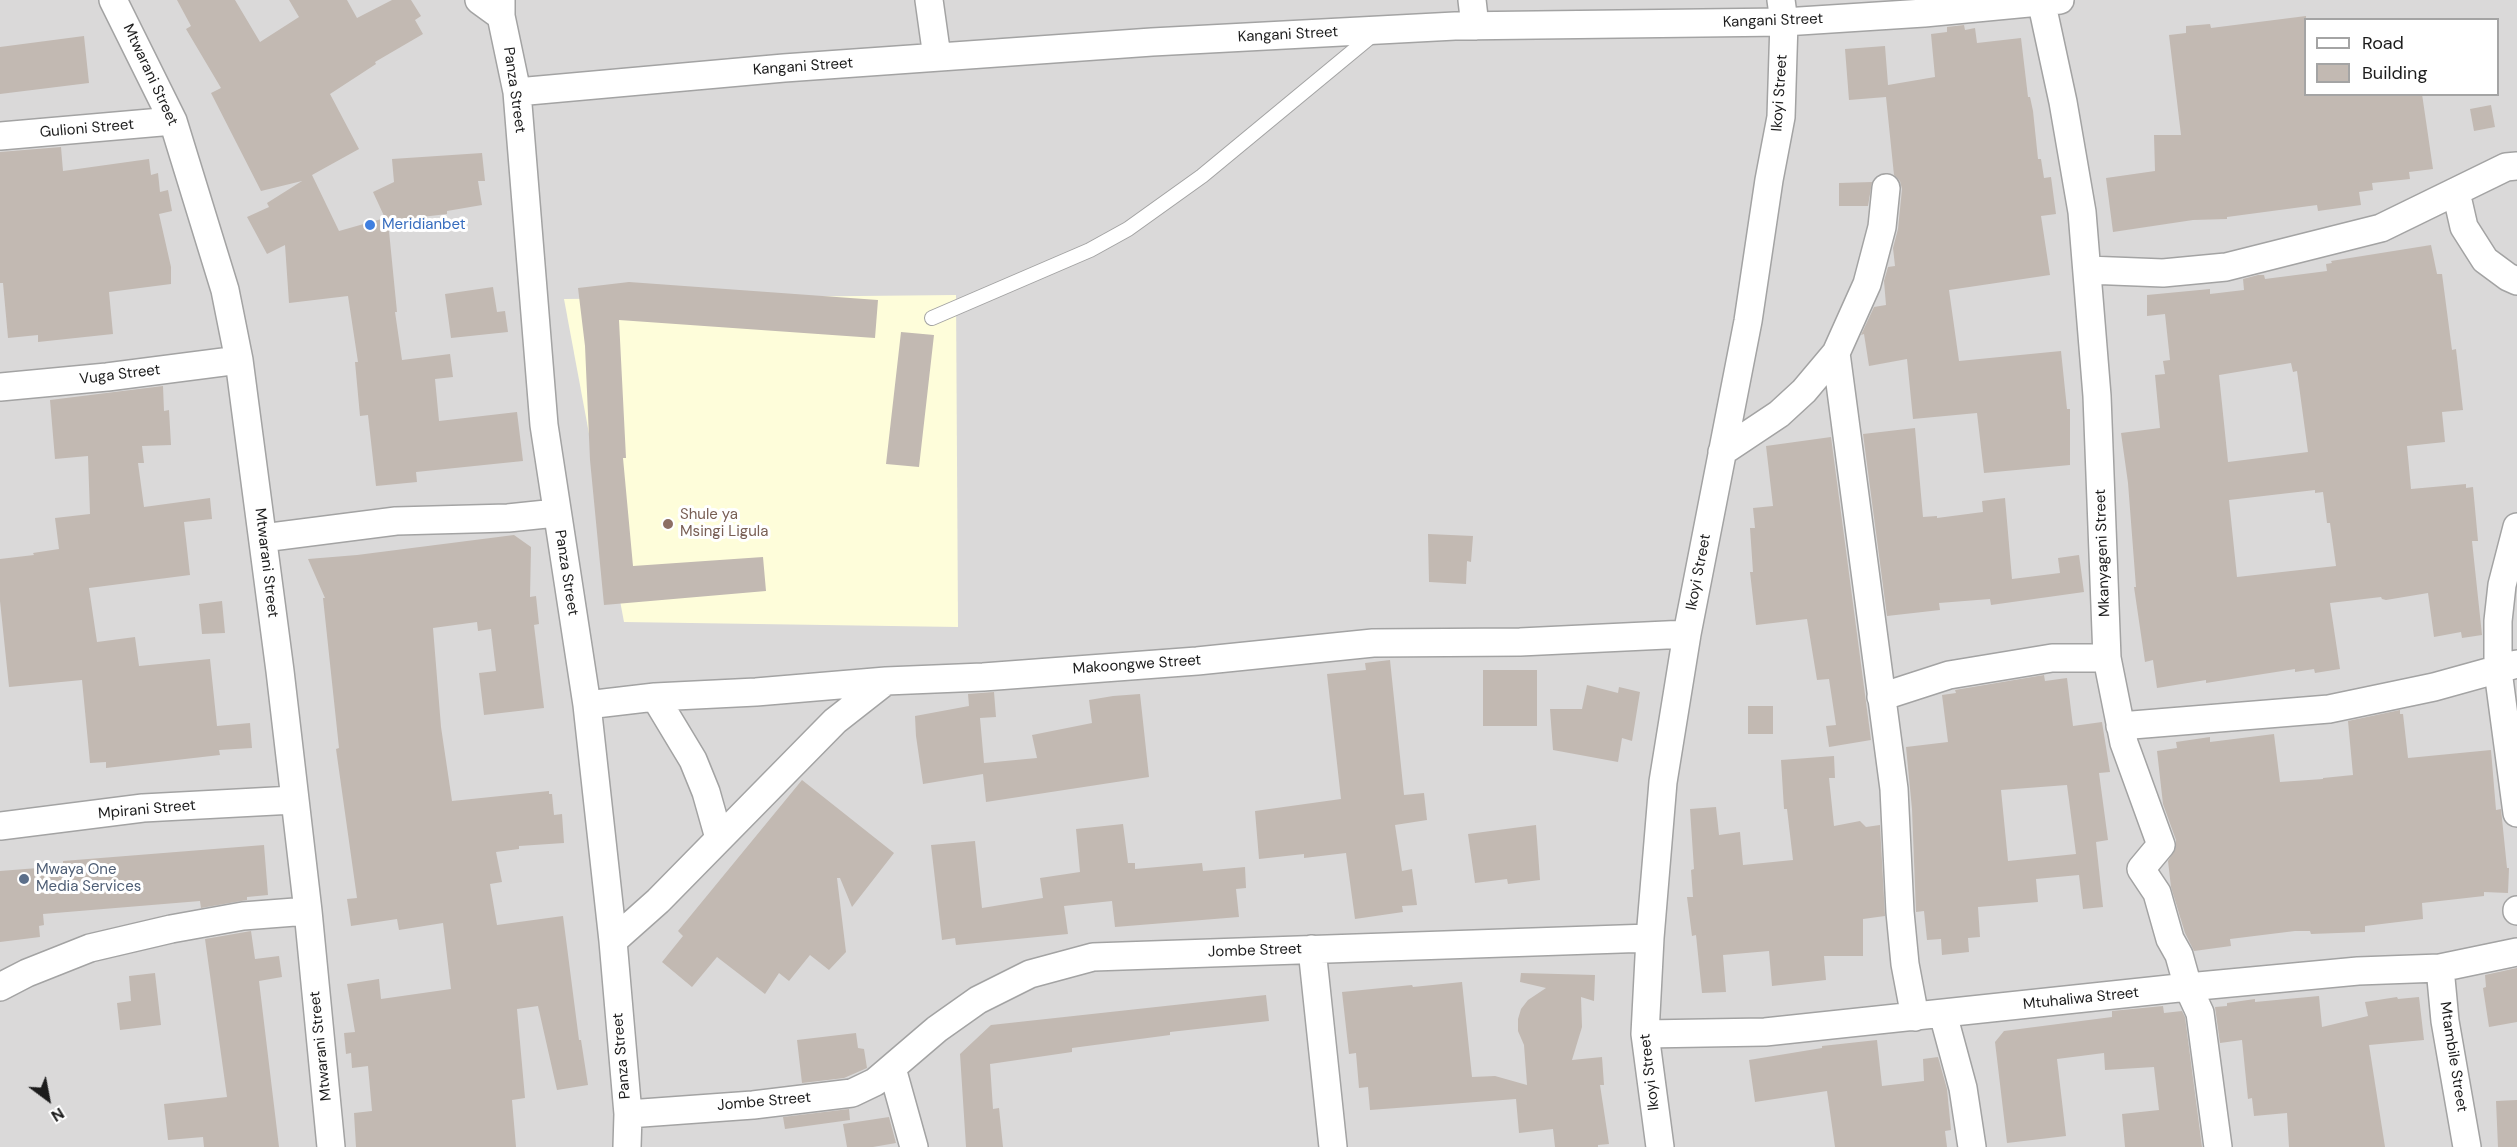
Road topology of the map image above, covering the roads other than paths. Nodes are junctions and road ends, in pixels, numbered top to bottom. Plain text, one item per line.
1 (113, 0) edge
2 (479, 0) edge
3 (929, 0) edge
4 (2041, 0) edge
5 (2060, 0) edge
6 (501, 8) edge
7 (1783, 11) edge
8 (1474, 13) edge
9 (1377, 32) junction
10 (937, 57) junction
11 (517, 92) junction
12 (173, 121) junction
13 (0, 136) edge
14 (2511, 163) edge
15 (1886, 188) dead end
16 (2456, 192) junction
17 (2086, 270) junction
18 (2517, 281) edge
19 (932, 318) dead end
20 (1836, 353) junction
21 (240, 360) junction
22 (0, 387) edge
23 (1722, 452) junction
24 (556, 513) junction
25 (2517, 527) edge
26 (263, 538) junction
27 (1686, 634) junction
28 (2107, 658) junction
29 (2507, 667) edge
30 (886, 681) junction
31 (655, 697) junction
32 (1881, 697) junction
33 (587, 705) junction
34 (2120, 726) junction
35 (294, 800) junction
36 (2517, 807) edge
37 (2517, 813) edge
38 (0, 826) edge
39 (719, 838) junction
40 (308, 912) junction
41 (1650, 938) junction
42 (613, 941) junction
43 (1312, 949) junction
44 (2517, 952) edge
45 (2440, 968) junction
46 (0, 987) edge
47 (2188, 987) junction
48 (1943, 1014) junction
49 (1915, 1017) junction
50 (1645, 1034) junction
51 (892, 1068) junction
52 (628, 1114) junction
53 (331, 1147) edge
54 (627, 1147) edge
55 (914, 1147) edge
56 (1333, 1147) edge
57 (1659, 1147) edge
58 (1972, 1147) edge
59 (2218, 1147) edge
60 (2467, 1147) edge

1 - 12 street, Mtwarani Street
2 - 6 street
3 - 10 street
4 - 5 street, Kangani Street
4 - 7 street, Kangani Street
4 - 17 street, Mkanyageni Street
6 - 11 street, Panza Street
7 - 8 street, Kangani Street
7 - 23 street, Ikoyi Street
8 - 9 street, Kangani Street
9 - 10 street, Kangani Street
9 - 19 lane
10 - 11 street, Kangani Street
11 - 24 street, Panza Street
12 - 13 street, Gulioni Street
12 - 21 street, Mtwarani Street
14 - 16 street
15 - 20 street
16 - 17 street
16 - 18 street
17 - 28 street, Mkanyageni Street
20 - 23 street
20 - 32 street
21 - 22 street, Vuga Street
21 - 26 street, Mtwarani Street
23 - 27 street, Ikoyi Street
24 - 26 street
24 - 33 street, Panza Street
25 - 29 street
26 - 35 street, Mtwarani Street
27 - 30 street, Makoongwe Street
27 - 41 street, Ikoyi Street
28 - 32 street
28 - 34 street, Mkanyageni Street
29 - 34 street
29 - 36 street
30 - 31 street, Makoongwe Street
30 - 39 street
31 - 33 street, Makoongwe Street
31 - 39 street
32 - 49 street
33 - 42 street, Panza Street
34 - 47 street, Mkanyageni Street
35 - 38 street, Mpirani Street
35 - 40 street, Mtwarani Street
36 - 37 street
39 - 42 street
40 - 46 street
40 - 53 street, Mtwarani Street
41 - 43 street, Jombe Street
41 - 50 street, Ikoyi Street
42 - 52 street, Panza Street
43 - 51 street, Jombe Street
43 - 56 street
44 - 45 street, Mtuhaliwa Street
45 - 47 street, Mtuhaliwa Street
45 - 60 street, Mtambile Street
47 - 48 street, Mtuhaliwa Street
47 - 59 street
48 - 49 street, Mtuhaliwa Street
48 - 58 street
49 - 50 street, Mtuhaliwa Street
50 - 57 street, Ikoyi Street
51 - 52 street, Jombe Street
51 - 55 street
52 - 54 street, Panza Street

